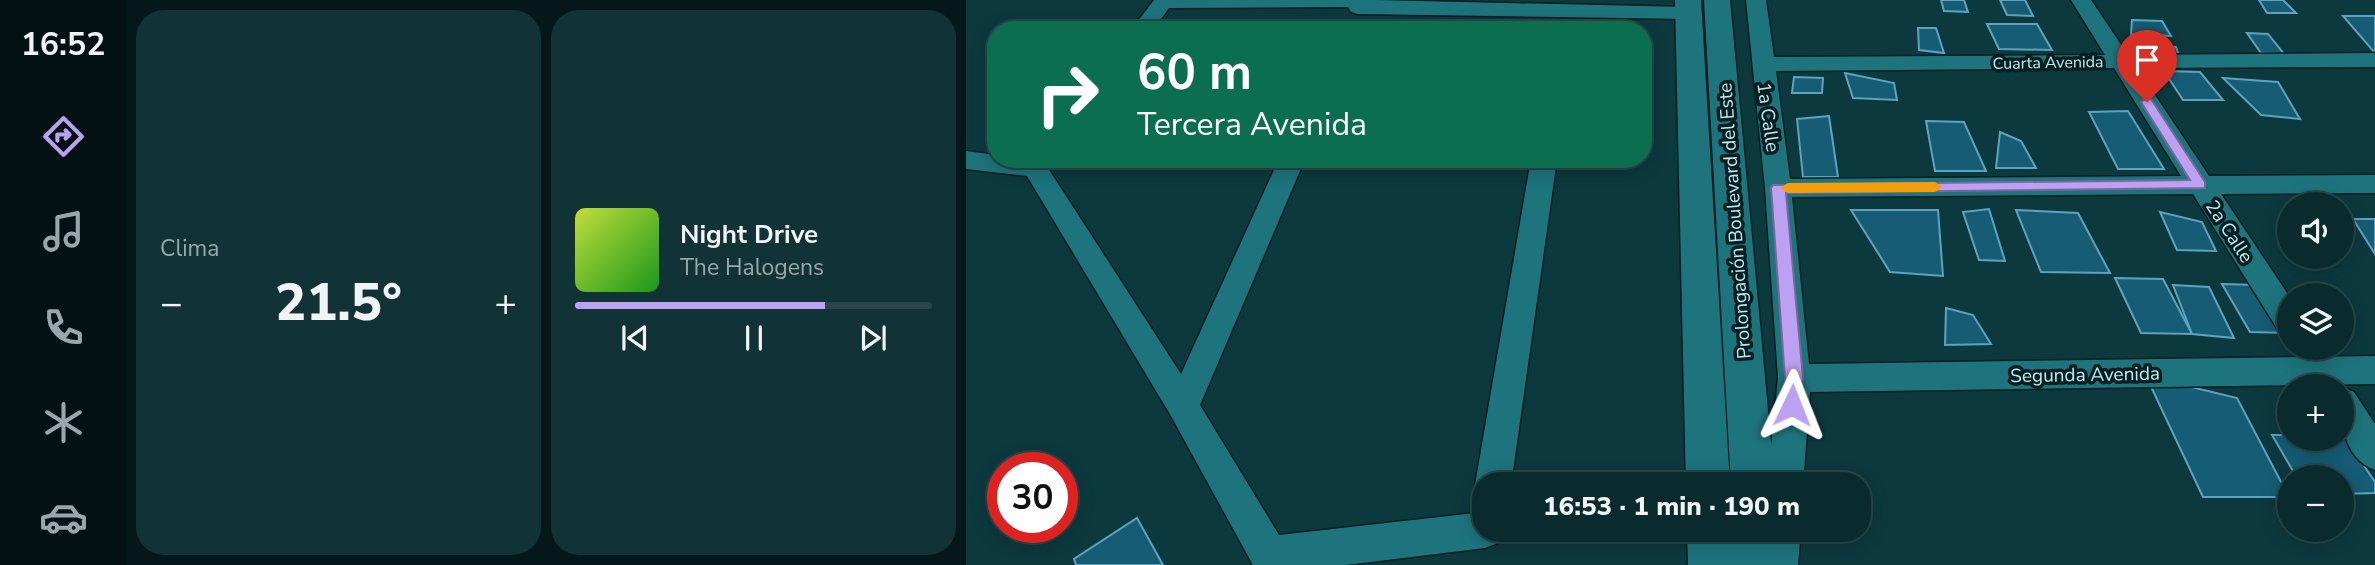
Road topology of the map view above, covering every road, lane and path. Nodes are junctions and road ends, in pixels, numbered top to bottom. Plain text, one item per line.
1 (1756, 0) edge
2 (2081, 0) edge
3 (1164, 1) edge
4 (1363, 3) edge
5 (1698, 4) edge
6 (1567, 14) edge
7 (1149, 21) edge
8 (1354, 21) edge
9 (2375, 60) edge
10 (2120, 61) junction
11 (1762, 64) junction
12 (966, 160) edge
13 (987, 161) edge
14 (1040, 168) edge
15 (1288, 168) edge
16 (1543, 168) edge
17 (2375, 184) edge
18 (2200, 185) junction
19 (1778, 188) junction
20 (2277, 303) edge
21 (2320, 369) edge
22 (2375, 370) edge
23 (1794, 378) junction
24 (1183, 406) junction
25 (2354, 421) edge
26 (2375, 454) edge
27 (1495, 472) edge
28 (1708, 472) edge
29 (1752, 472) edge
30 (1787, 472) edge
31 (1472, 532) edge
32 (1711, 542) edge
33 (1758, 542) edge
34 (1781, 542) edge
35 (1712, 565) edge
36 (1759, 565) edge
37 (1779, 565) edge

1 - 11 street, 1a Calle
2 - 10 street, 2a Calle
3 - 4 street
3 - 7 street
4 - 6 street
4 - 8 street
5 - 6 street
5 - 28 street
5 - 29 street, Prolongación Boulevard del Este
9 - 10 street, Cuarta Avenida
10 - 11 street, Cuarta Avenida
10 - 18 street, 2a Calle
11 - 19 street, 1a Calle
12 - 13 street
14 - 24 street
15 - 24 street
16 - 27 street
17 - 18 street
18 - 19 street
18 - 20 street, 2a Calle
19 - 23 street, 1a Calle
21 - 22 street, Segunda Avenida
21 - 23 street, Segunda Avenida
23 - 30 street, 1a Calle
24 - 31 street
25 - 26 street
32 - 35 street
33 - 36 street
34 - 37 street

